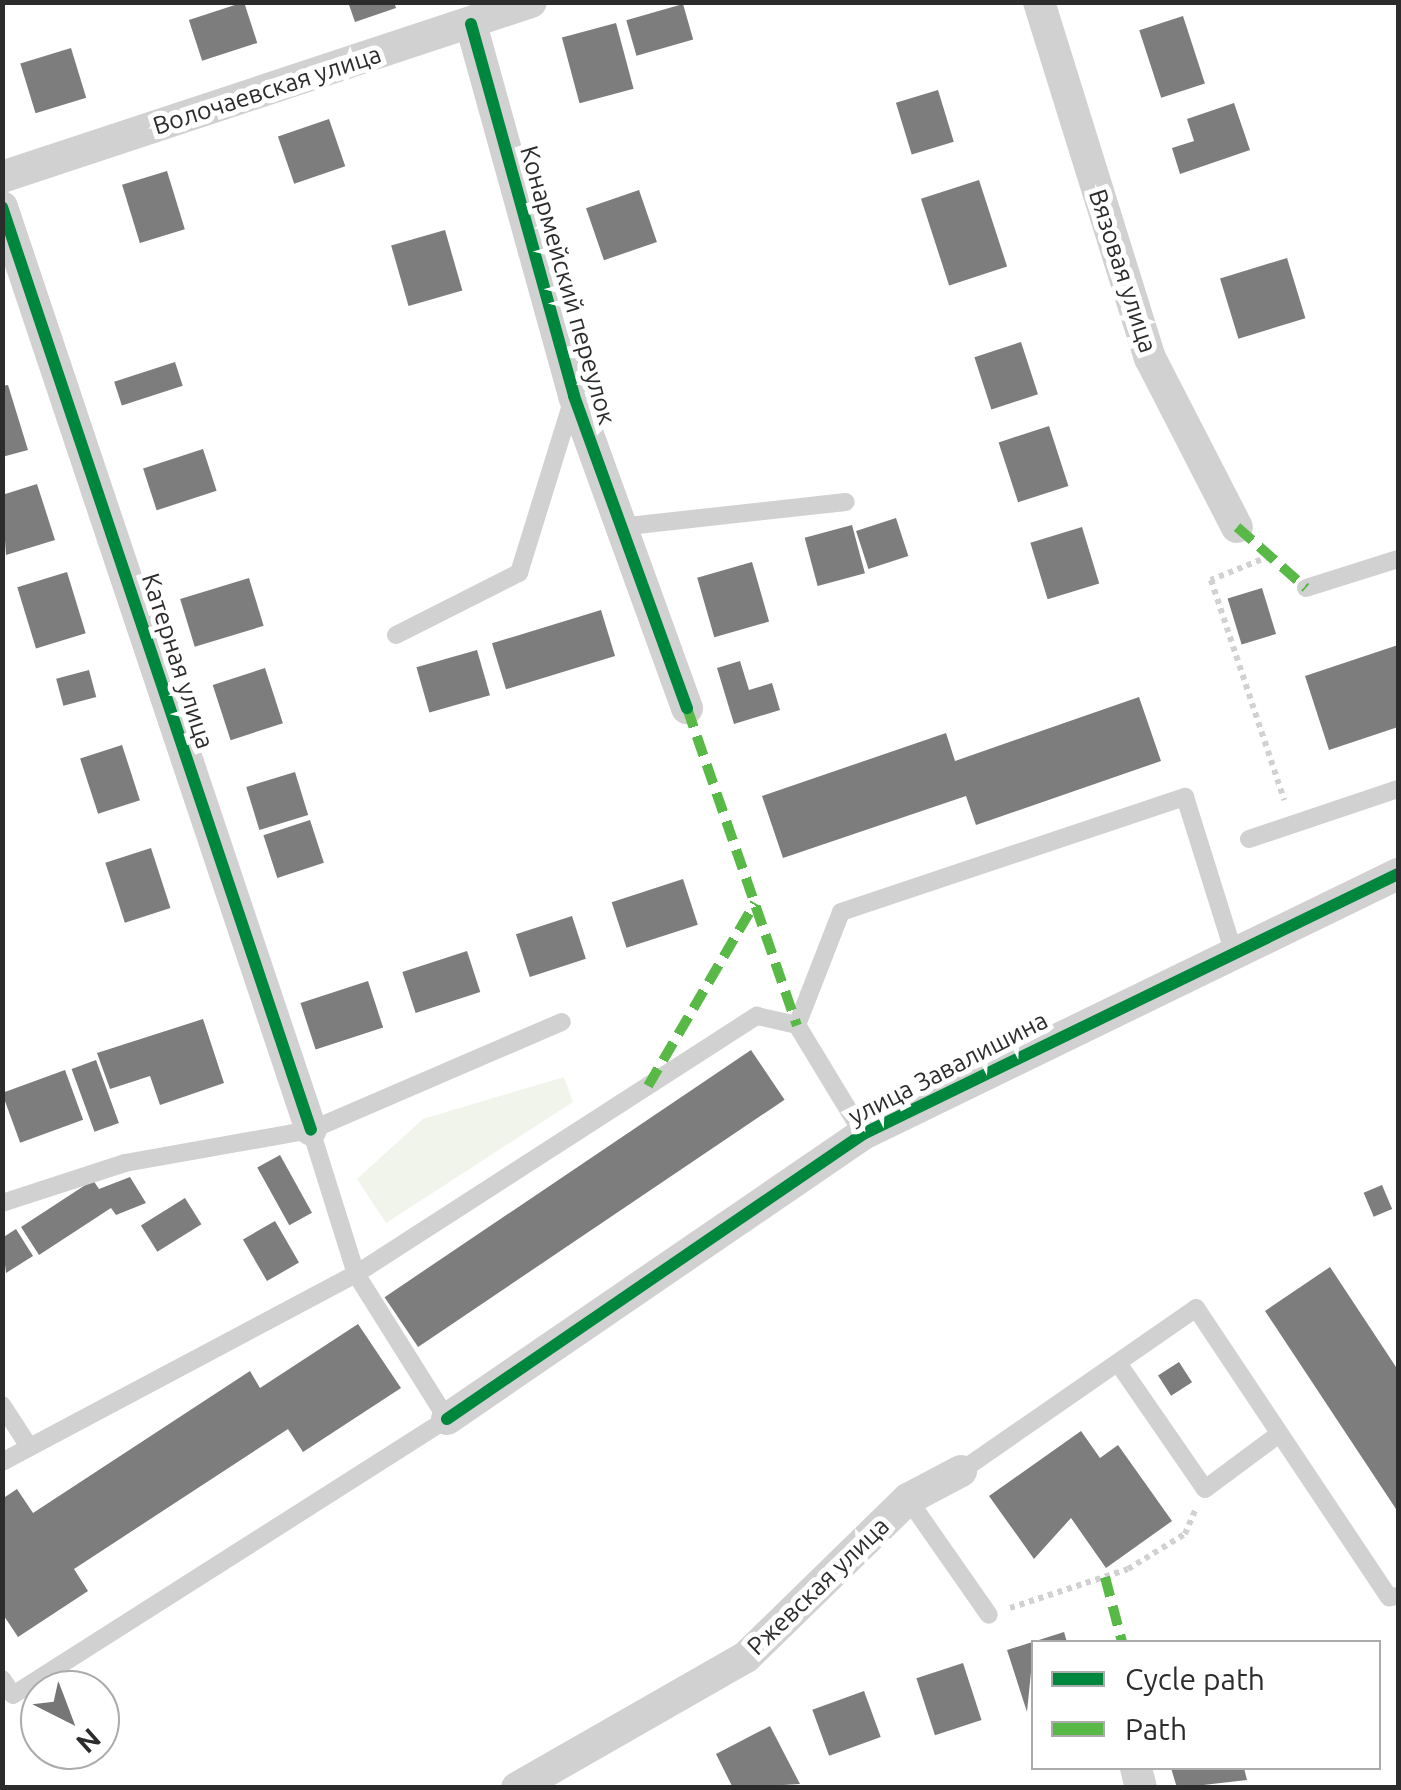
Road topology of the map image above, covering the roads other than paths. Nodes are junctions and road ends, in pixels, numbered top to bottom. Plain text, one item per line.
1 (532, 2) edge
2 (1039, 2) edge
3 (471, 24) junction
4 (2, 176) edge
5 (2, 207) edge
6 (574, 396) junction
7 (846, 502) dead end
8 (1237, 528) dead end
9 (624, 542) junction
10 (1398, 560) edge
11 (1306, 588) dead end
12 (396, 635) dead end
13 (687, 708) dead end
14 (1398, 788) edge
15 (1249, 839) dead end
16 (1398, 874) edge
17 (1234, 953) junction
18 (562, 1022) dead end
19 (797, 1024) junction
20 (311, 1130) junction
21 (863, 1134) junction
22 (2, 1202) edge
23 (356, 1274) junction
24 (1118, 1363) junction
25 (2, 1405) edge
26 (447, 1419) junction
27 (1280, 1434) junction
28 (28, 1446) junction
29 (2, 1462) edge
30 (961, 1471) joint
31 (908, 1499) junction
32 (1398, 1596) edge
33 (990, 1615) road end
34 (2, 1679) edge
35 (517, 1788) edge

1 - 3 street, Волочаевская улица
2 - 8 street, Вязовая улица
3 - 4 street, Волочаевская улица
3 - 6 street, Конармейский переулок
5 - 20 street, Катерная улица
6 - 9 street, Конармейский переулок
6 - 12 lane
7 - 9 lane
9 - 13 street, Конармейский переулок
10 - 11 lane
14 - 15 lane
16 - 17 street, улица Завалишина
17 - 19 lane
17 - 21 street, улица Завалишина
18 - 20 lane
19 - 21 lane
19 - 23 lane
20 - 22 lane
20 - 23 lane
21 - 26 street, улица Завалишина
23 - 26 lane
23 - 28 lane
24 - 27 lane
24 - 27 lane
24 - 30 lane
25 - 28 lane
26 - 34 lane
27 - 32 lane
28 - 29 lane
30 - 31 street, Ржевская улица
31 - 33 lane
31 - 35 street, Ржевская улица

